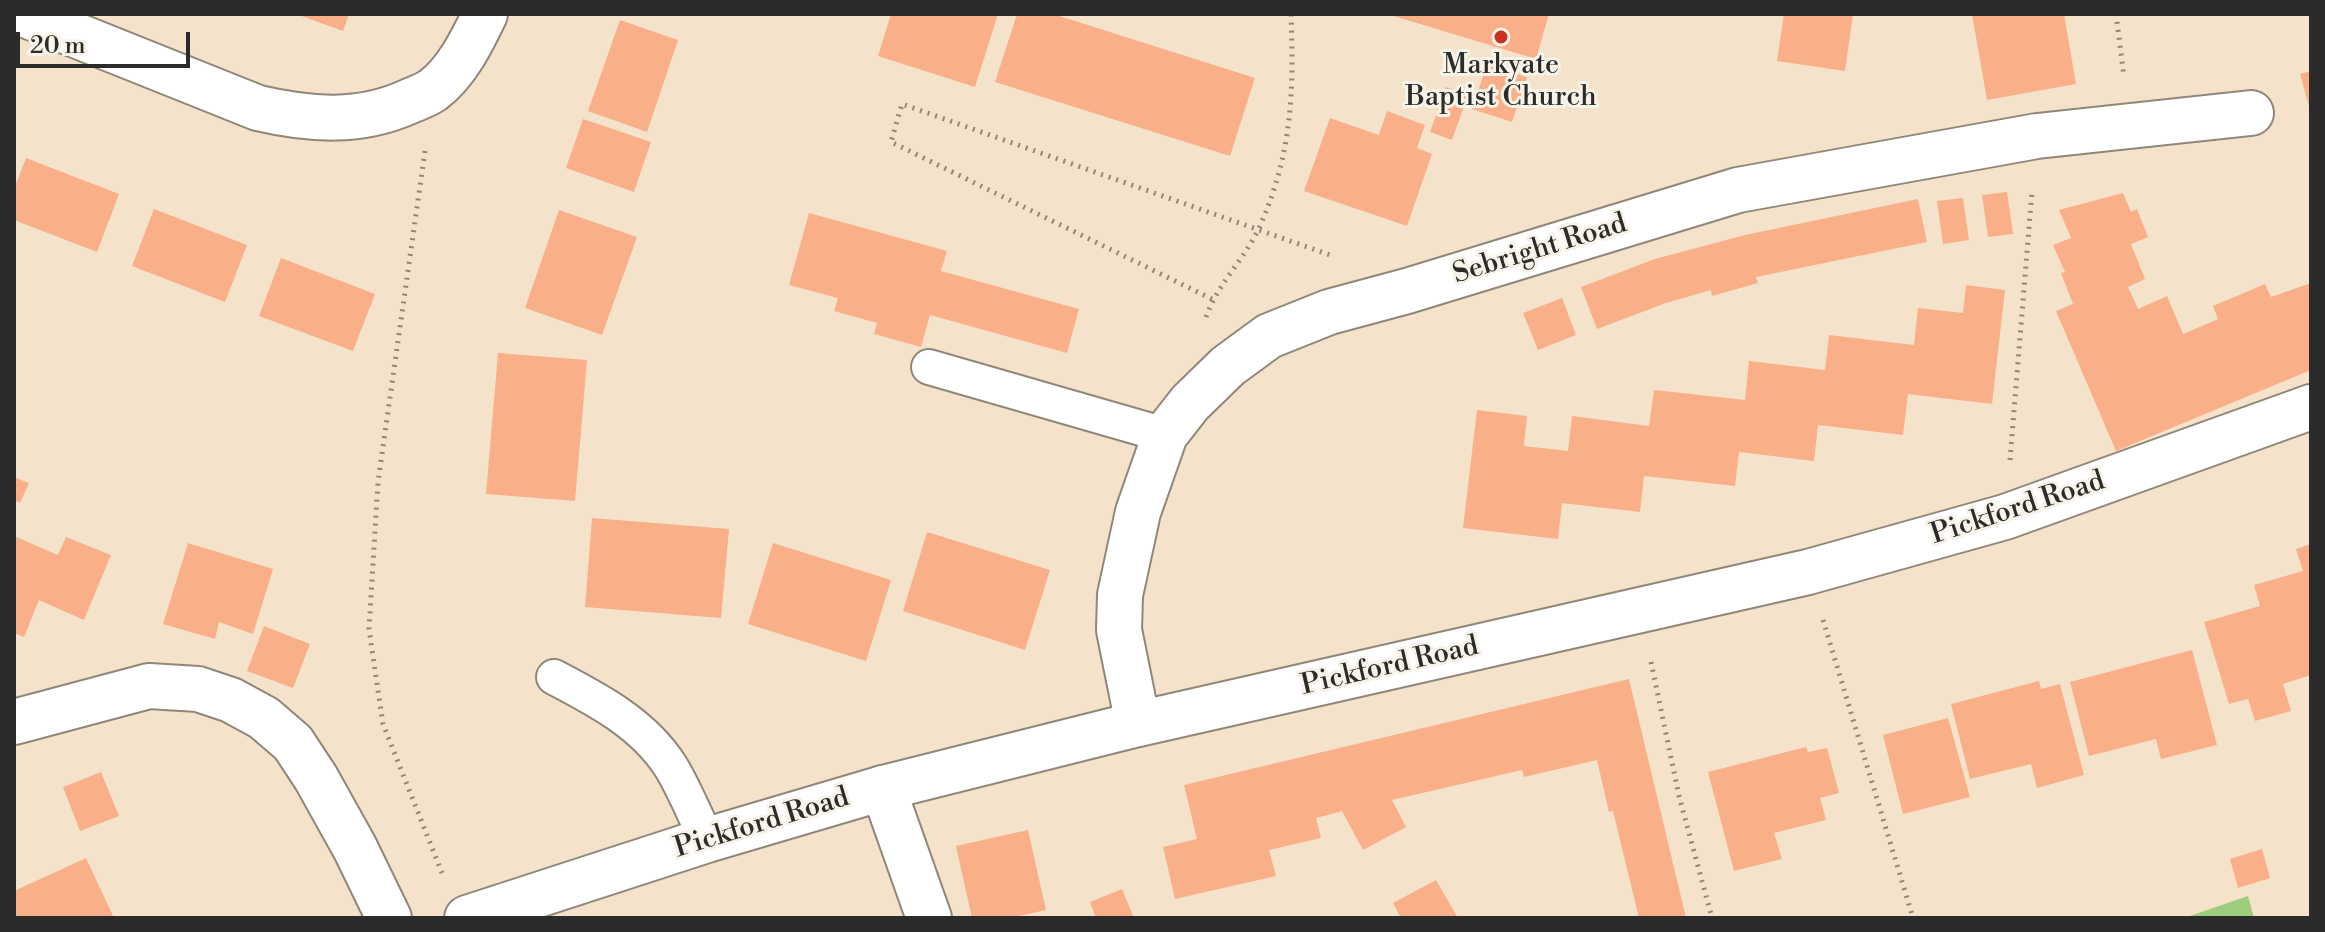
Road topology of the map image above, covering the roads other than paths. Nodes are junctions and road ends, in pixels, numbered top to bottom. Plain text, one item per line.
1 (23, 14) edge
2 (485, 14) edge
3 (2251, 113) dead end
4 (929, 367) dead end
5 (2311, 407) edge
6 (1165, 435) junction
7 (554, 677) dead end
8 (14, 722) edge
9 (1138, 724) junction
10 (883, 788) junction
11 (707, 840) junction
12 (389, 918) edge
13 (467, 918) edge
14 (929, 918) edge

1 - 2 street
3 - 6 street, Sebright Road
4 - 6 lane
5 - 9 street, Pickford Road
6 - 9 street, Sebright Road
7 - 11 lane
8 - 12 street
9 - 10 street, Pickford Road
10 - 11 street, Pickford Road
10 - 14 street
11 - 13 street, Pickford Road

